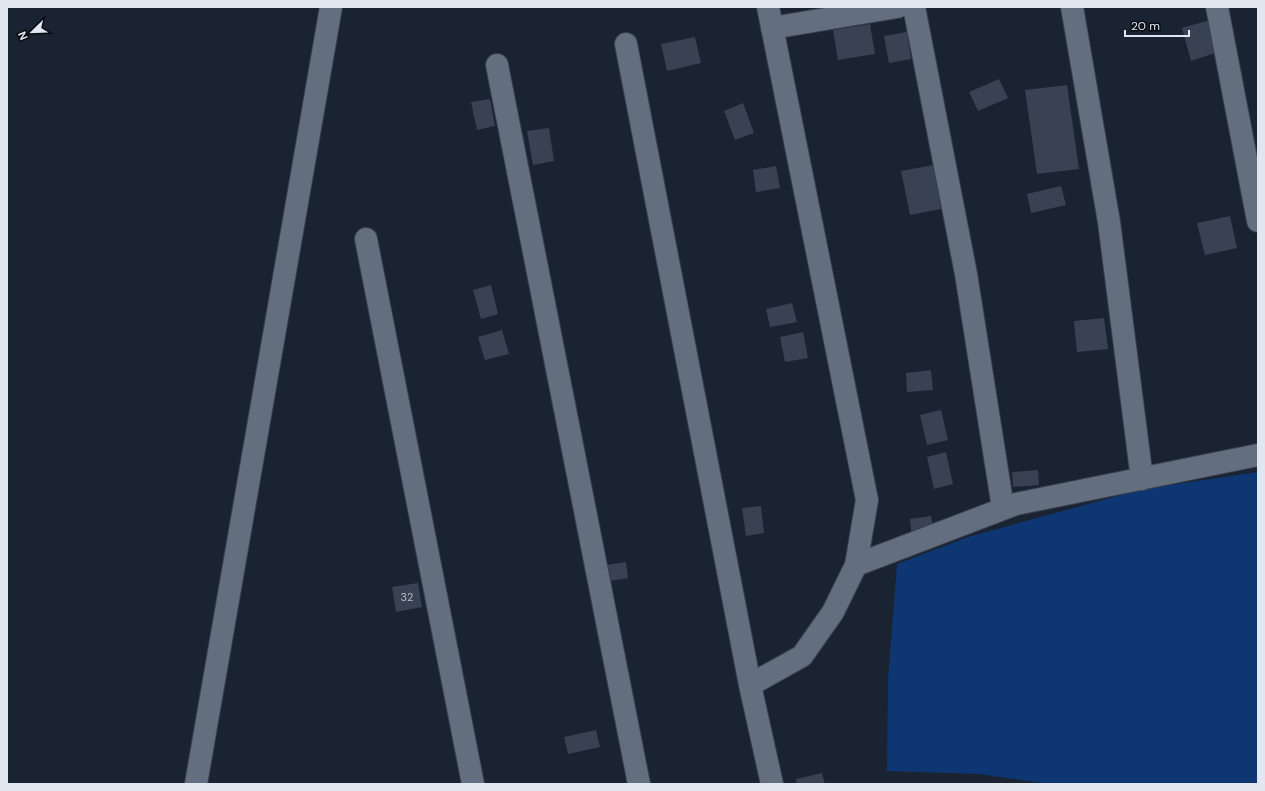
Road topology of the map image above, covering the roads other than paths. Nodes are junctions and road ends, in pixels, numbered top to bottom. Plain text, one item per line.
1 (331, 7) edge
2 (768, 7) edge
3 (897, 7) edge
4 (914, 7) edge
5 (1072, 7) edge
6 (1217, 7) edge
7 (772, 28) junction
8 (626, 44) dead end
9 (497, 65) dead end
10 (1258, 221) edge
11 (366, 239) dead end
12 (1258, 455) edge
13 (1142, 479) junction
14 (1003, 508) junction
15 (856, 565) junction
16 (750, 685) junction
17 (196, 784) edge
18 (474, 784) edge
19 (639, 784) edge
20 (772, 784) edge

1 - 17 street
2 - 7 street
3 - 7 street
4 - 14 street
5 - 13 street
6 - 10 street
7 - 15 street
8 - 16 street
9 - 19 street
11 - 18 street
12 - 13 street
13 - 14 street
14 - 15 street
15 - 16 street
16 - 20 street

